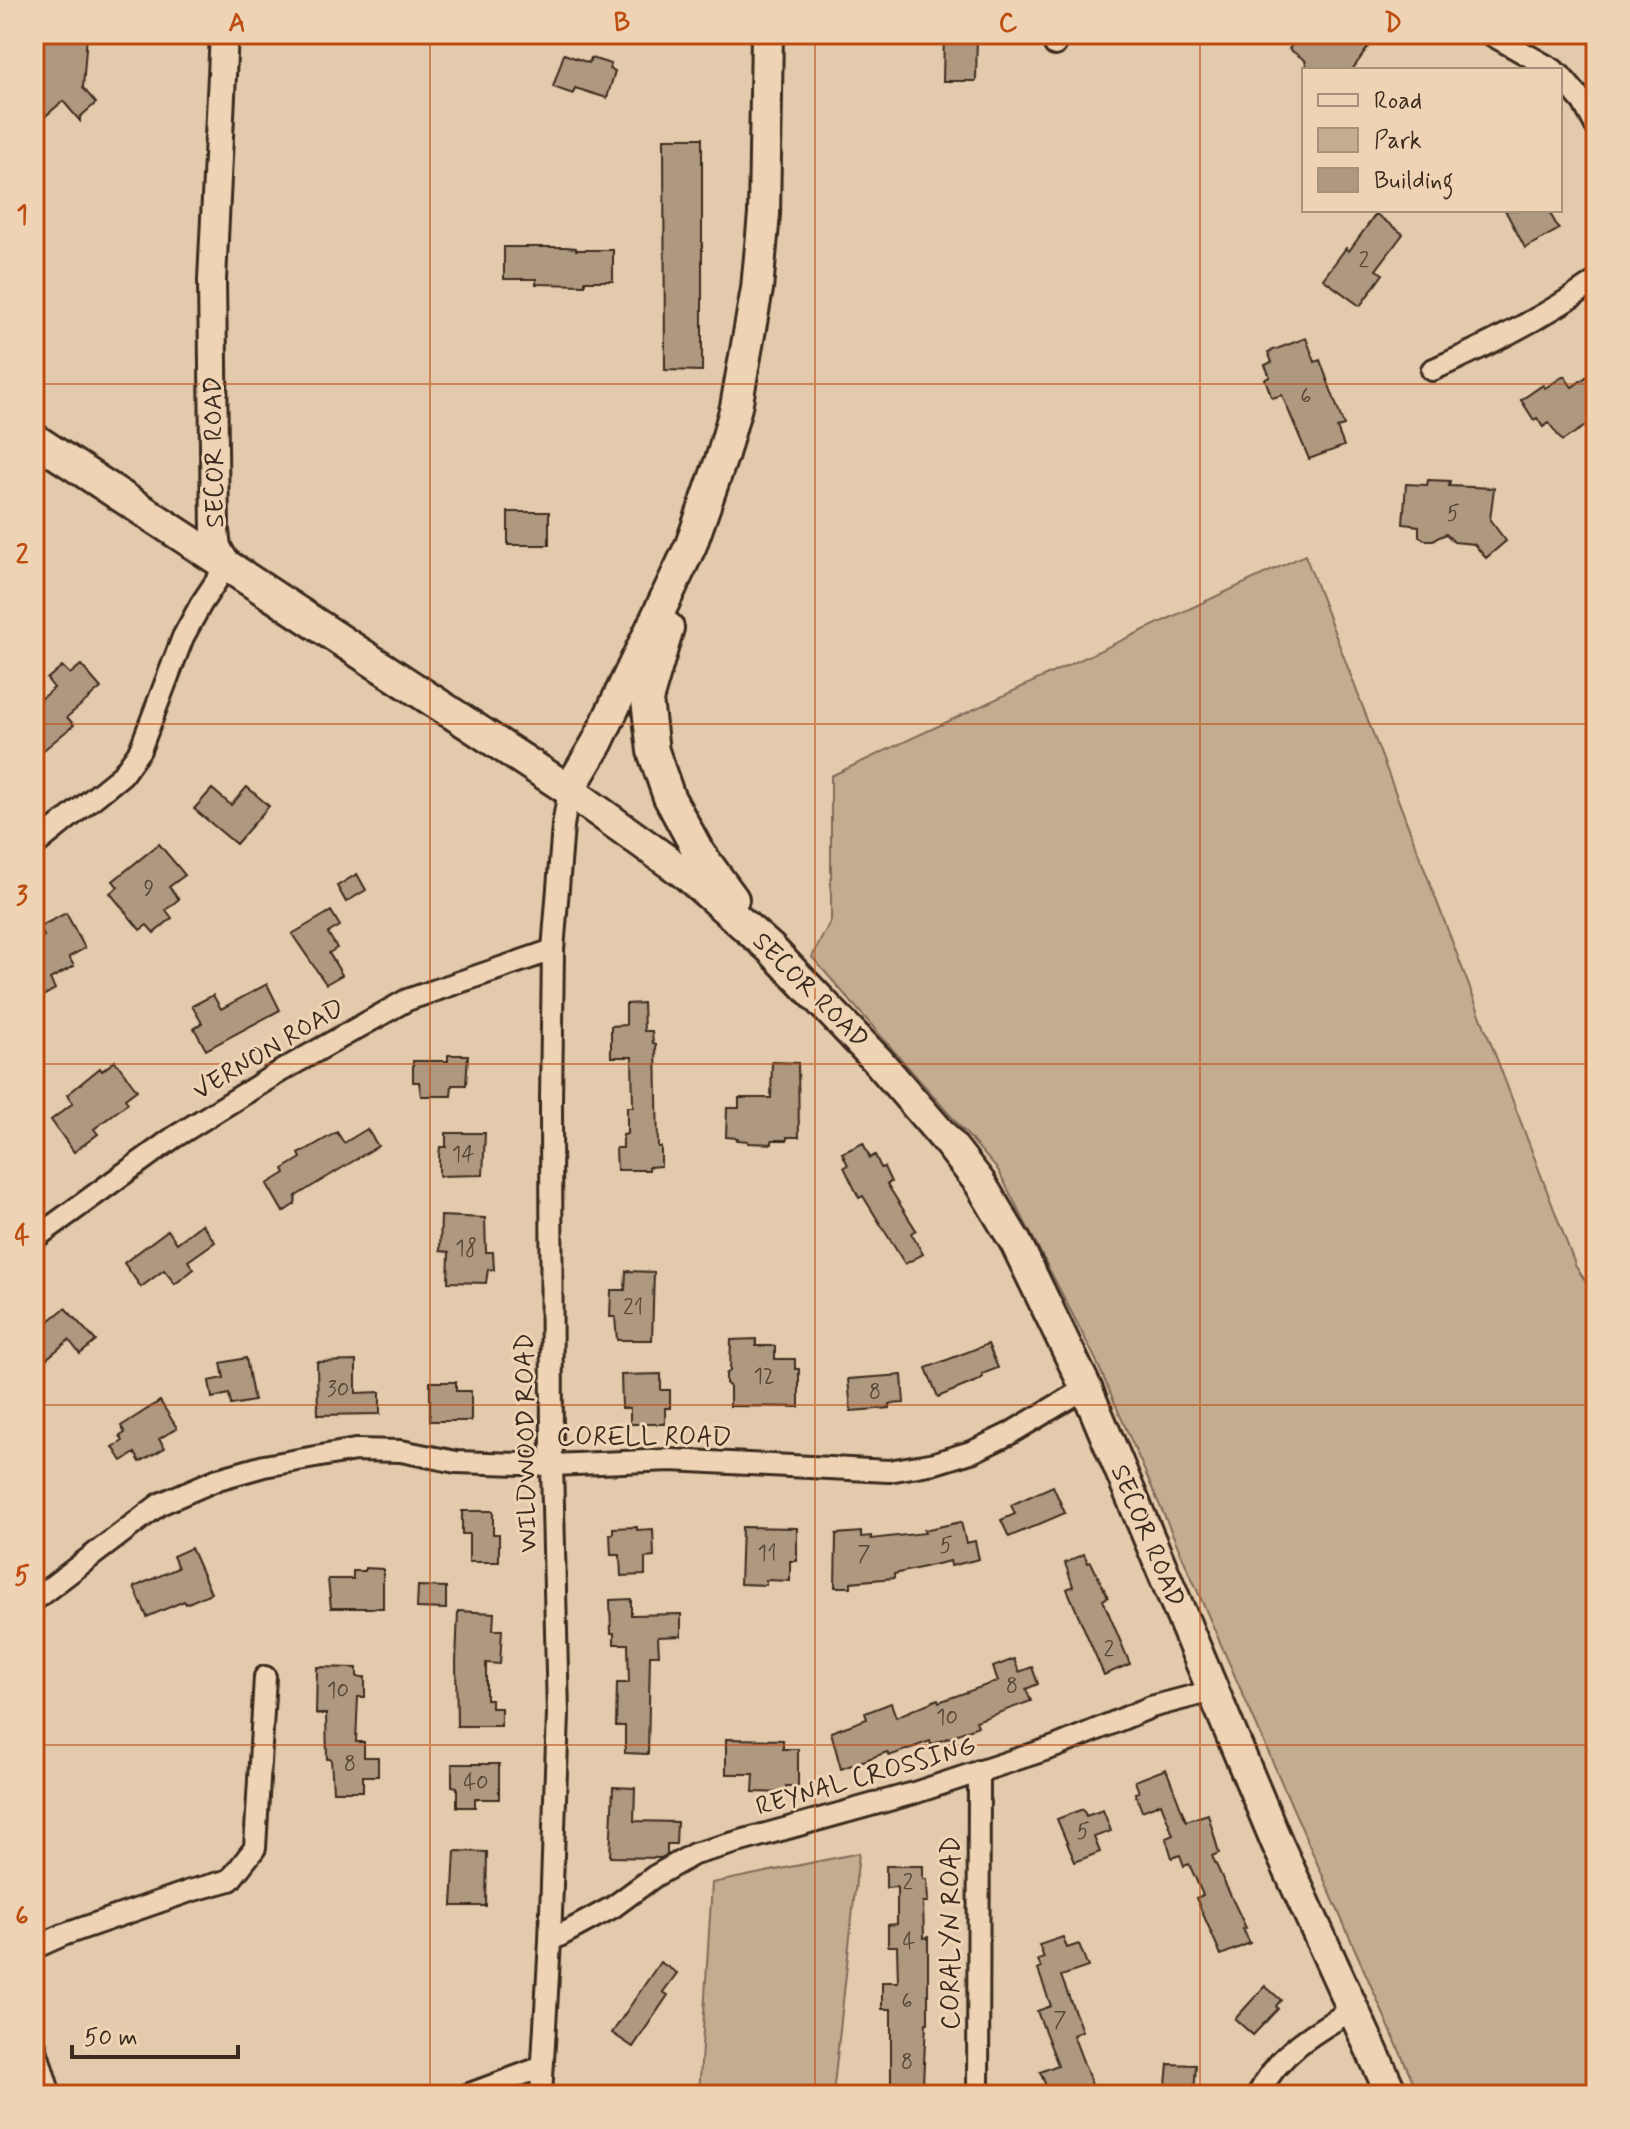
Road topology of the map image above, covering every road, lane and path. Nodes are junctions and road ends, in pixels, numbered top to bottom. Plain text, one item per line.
1 (224, 34) edge
2 (767, 34) edge
3 (1490, 34) edge
4 (1550, 68) edge
5 (1562, 77) edge
6 (1596, 126) edge
7 (1596, 281) edge
8 (1432, 370) dead end
9 (34, 439) edge
10 (691, 545) junction
11 (227, 565) junction
12 (569, 790) junction
13 (34, 846) edge
14 (770, 948) junction
15 (553, 950) junction
16 (34, 1239) edge
17 (1086, 1388) junction
18 (552, 1465) junction
19 (34, 1600) edge
20 (265, 1677) dead end
21 (1212, 1691) junction
22 (979, 1771) junction
23 (550, 1941) junction
24 (34, 1948) edge
25 (1354, 2009) junction
26 (34, 2043) edge
27 (542, 2067) junction
28 (50, 2095) edge
29 (467, 2095) edge
30 (541, 2095) edge
31 (978, 2095) edge
32 (1258, 2095) edge
33 (1392, 2095) edge

1 - 11 street, SECOR ROAD
2 - 10 main road
3 - 4 street
5 - 6 street
7 - 8 street
9 - 11 main road
10 - 12 main road
10 - 14 main road
11 - 12 main road, SECOR ROAD
11 - 13 street
12 - 14 main road, SECOR ROAD
12 - 15 street, WILDWOOD ROAD
14 - 17 main road, SECOR ROAD
15 - 16 street, VERNON ROAD
15 - 18 street, WILDWOOD ROAD
17 - 18 street, CORELL ROAD
17 - 21 main road, SECOR ROAD
18 - 19 street, CORELL ROAD
18 - 23 street, WILDWOOD ROAD
20 - 24 street
21 - 22 street, REYNAL CROSSING
21 - 25 main road, SECOR ROAD
22 - 23 street, REYNAL CROSSING
22 - 31 street, CORALYN ROAD
23 - 27 street, WILDWOOD ROAD
25 - 32 street
25 - 33 main road, SECOR ROAD
26 - 28 street
27 - 29 street
27 - 30 street, WILDWOOD ROAD

